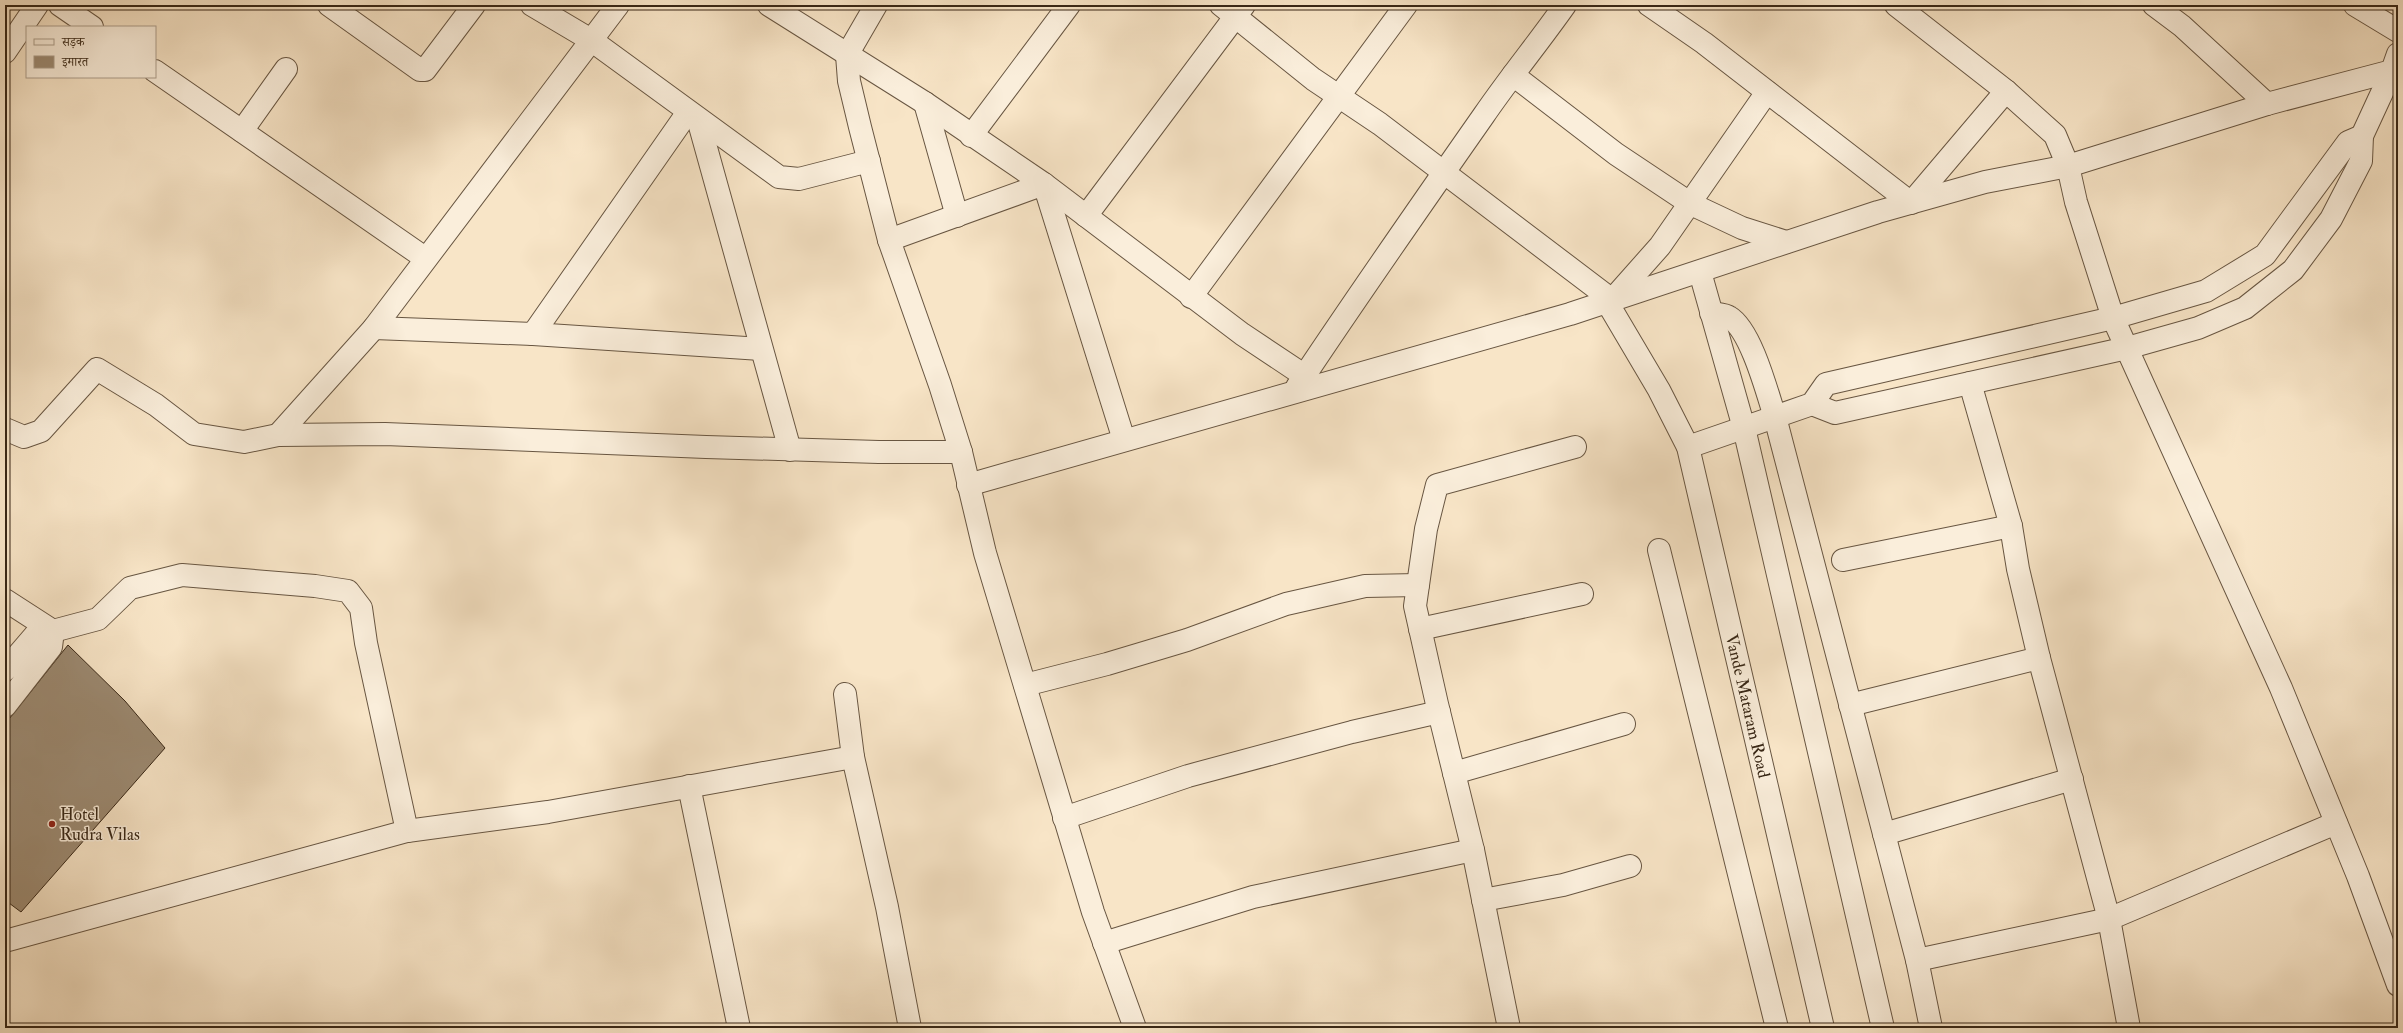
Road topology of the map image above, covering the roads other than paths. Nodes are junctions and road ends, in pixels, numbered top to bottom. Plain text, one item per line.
1 (37, 5) edge
2 (60, 5) edge
3 (329, 5) edge
4 (474, 5) edge
5 (532, 5) edge
6 (618, 5) edge
7 (769, 5) edge
8 (876, 5) edge
9 (1069, 5) edge
10 (1406, 5) edge
11 (1565, 5) edge
12 (1649, 5) edge
13 (1896, 5) edge
14 (2154, 5) edge
15 (2355, 5) edge
16 (1233, 9) edge
17 (91, 26) edge
18 (2398, 30) edge
19 (592, 40) junction
20 (5, 52) edge
21 (847, 55) junction
22 (2395, 63) edge
23 (286, 69) dead end
24 (156, 72) edge
25 (1513, 75) junction
26 (2006, 91) junction
27 (1767, 92) junction
28 (1340, 97) junction
29 (925, 103) junction
30 (2267, 104) junction
31 (693, 116) junction
32 (242, 131) junction
33 (970, 136) junction
34 (2362, 136) junction
35 (869, 161) junction
36 (2068, 166) junction
37 (1445, 173) junction
38 (1044, 184) junction
39 (1911, 203) junction
40 (1691, 204) junction
41 (956, 216) junction
42 (1086, 216) junction
43 (889, 240) junction
44 (1786, 242) junction
45 (425, 258) junction
46 (1700, 272) junction
47 (1191, 297) junction
48 (1609, 301) junction
49 (1711, 313) junction
50 (2114, 318) junction
51 (374, 328) junction
52 (533, 334) junction
53 (2127, 348) junction
54 (761, 349) junction
55 (1970, 383) junction
56 (1299, 384) junction
57 (1812, 404) junction
58 (1775, 417) junction
59 (1744, 428) junction
60 (5, 429) edge
61 (278, 435) junction
62 (1124, 440) junction
63 (1575, 447) dead end
64 (1688, 447) junction
65 (790, 450) junction
66 (961, 452) junction
67 (968, 486) junction
68 (2011, 526) junction
69 (1659, 550) dead end
70 (1843, 560) dead end
71 (1418, 585) junction
72 (1582, 594) dead end
73 (5, 600) edge
74 (1420, 629) junction
75 (52, 631) junction
76 (2039, 658) junction
77 (5, 670) edge
78 (1025, 685) junction
79 (845, 694) dead end
80 (1850, 705) junction
81 (5, 706) edge
82 (1439, 712) junction
83 (1624, 724) dead end
84 (853, 757) junction
85 (1454, 773) junction
86 (2072, 779) junction
87 (689, 786) junction
88 (1064, 818) junction
89 (2336, 823) junction
90 (407, 831) junction
91 (1884, 834) junction
92 (1473, 850) junction
93 (1630, 866) dead end
94 (1483, 900) junction
95 (2110, 919) junction
96 (5, 941) edge
97 (1104, 942) junction
98 (1917, 960) junction
99 (2398, 985) edge
100 (739, 1028) edge
101 (910, 1028) edge
102 (1135, 1028) edge
103 (1510, 1028) edge
104 (1777, 1028) edge
105 (1823, 1028) edge
106 (1883, 1028) edge
107 (1931, 1028) edge
108 (2129, 1028) edge

1 - 20 street
2 - 17 street
3 - 4 street
5 - 19 street
6 - 19 street
7 - 21 street
8 - 21 street
9 - 33 street
10 - 28 street
11 - 25 street
12 - 27 street
13 - 26 street
14 - 30 street
15 - 18 street
16 - 28 street
16 - 42 street
19 - 31 street
19 - 45 street
21 - 29 street
21 - 35 street
22 - 30 street
22 - 34 street
23 - 32 street
24 - 32 street
25 - 37 street
25 - 40 street
26 - 36 street
26 - 39 street
27 - 39 street
27 - 40 street
28 - 37 street
28 - 47 street
29 - 33 street
29 - 41 street
30 - 36 street
31 - 35 street
31 - 52 street
31 - 54 street
32 - 45 street
33 - 38 street
34 - 50 street
34 - 53 street
35 - 43 street
36 - 39 street
36 - 50 street
37 - 48 street
37 - 56 street
38 - 41 street
38 - 42 street
38 - 62 street
39 - 44 street
40 - 44 street
40 - 48 street
41 - 43 street
42 - 47 street
43 - 66 street
44 - 46 street
45 - 51 street
46 - 48 street
46 - 49 street
47 - 56 street
48 - 56 street
48 - 64 street, Vande Mataram Road
49 - 58 street
49 - 59 street
50 - 53 street
50 - 57 street
51 - 52 street
51 - 61 street
52 - 54 street
53 - 55 street
53 - 89 street
54 - 65 street
55 - 57 street
55 - 68 street
56 - 62 street
57 - 58 street
58 - 59 street
58 - 80 street
59 - 64 street
59 - 106 street
60 - 61 street
61 - 65 street
62 - 67 street
63 - 71 street
64 - 105 street, Vande Mataram Road
65 - 66 street
66 - 67 street
67 - 78 street
68 - 70 street
68 - 76 street
69 - 104 street
71 - 74 street
71 - 78 street
72 - 74 street
73 - 75 street
74 - 82 street
75 - 77 street
75 - 81 street
75 - 90 street
76 - 80 street
76 - 86 street
78 - 88 street
79 - 84 street
80 - 91 street
82 - 85 street
82 - 88 street
83 - 85 street
84 - 87 street
84 - 101 street
85 - 92 street
86 - 91 street
86 - 95 street
87 - 90 street
87 - 100 street
88 - 97 street
89 - 95 street
89 - 99 street
90 - 96 street
91 - 98 street
92 - 94 street
92 - 97 street
93 - 94 street
94 - 103 street
95 - 98 street
95 - 108 street
97 - 102 street
98 - 107 street

